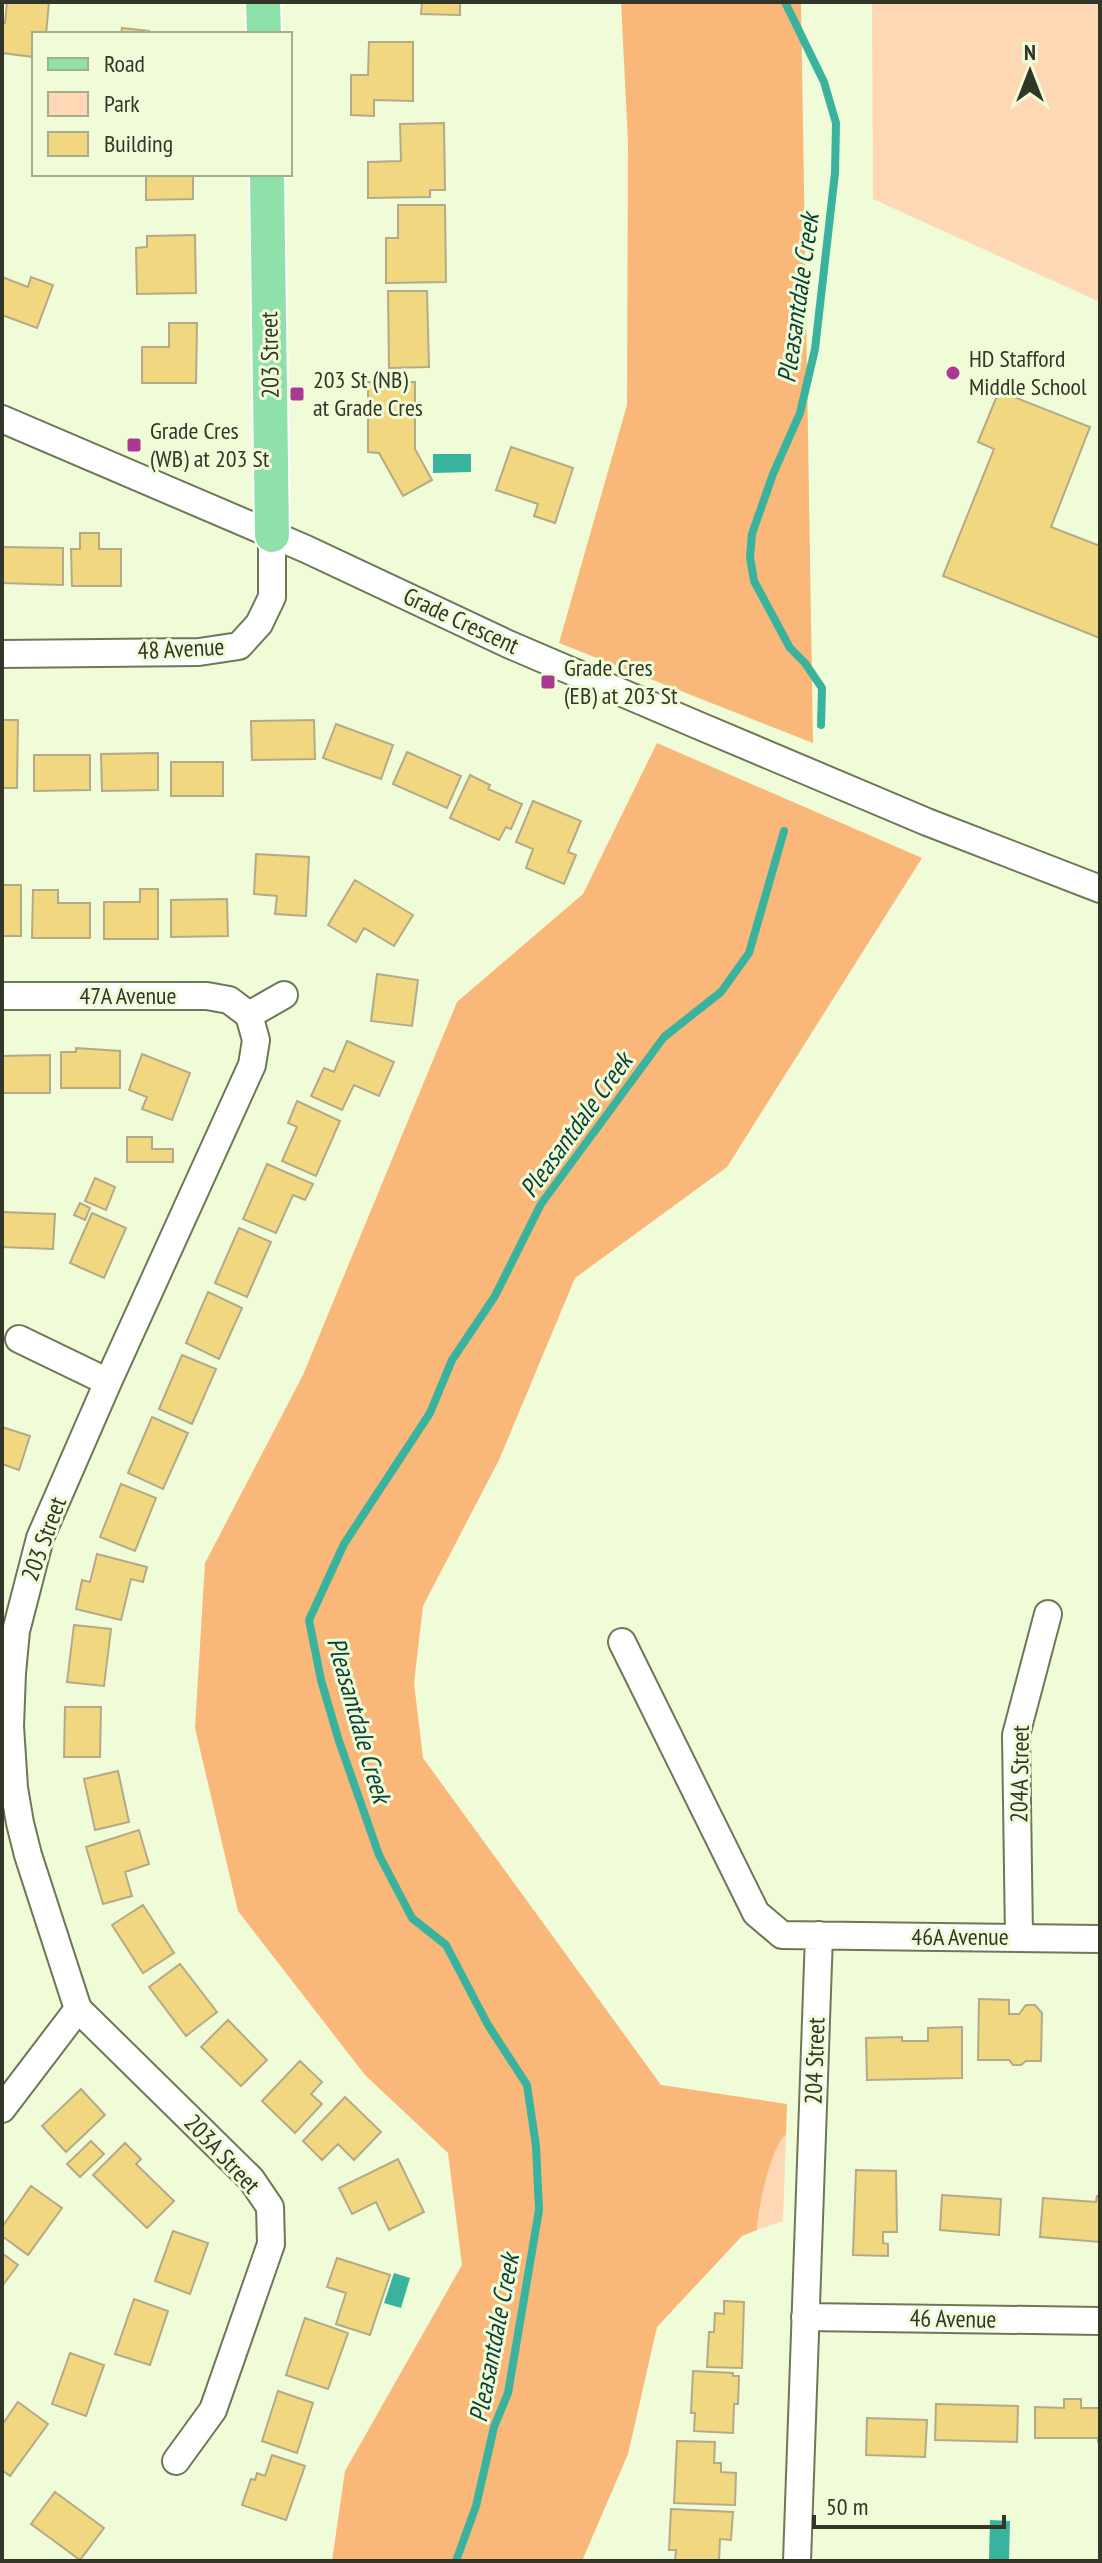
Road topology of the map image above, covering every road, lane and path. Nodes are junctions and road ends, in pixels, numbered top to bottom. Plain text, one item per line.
1 (263, 2) edge
2 (264, 32) edge
3 (267, 176) edge
4 (2, 419) edge
5 (272, 535) junction
6 (2, 654) edge
7 (1100, 889) edge
8 (284, 995) dead end
9 (2, 996) edge
10 (249, 1015) junction
11 (19, 1339) dead end
12 (108, 1382) junction
13 (1048, 1614) dead end
14 (622, 1642) dead end
15 (8, 1789) edge
16 (819, 1935) junction
17 (1019, 1937) junction
18 (1100, 1939) edge
19 (78, 2009) junction
20 (2, 2109) edge
21 (805, 2317) junction
22 (1100, 2321) edge
23 (176, 2461) dead end
24 (797, 2561) edge

1 - 2 main road
3 - 5 main road, 203 Street
4 - 5 street, Grade Crescent
5 - 6 street, 48 Avenue
5 - 7 street, Grade Crescent
8 - 10 street
9 - 10 street, 47A Avenue
10 - 12 street, 203 Street
11 - 12 street
12 - 15 street, 203 Street
13 - 17 street, 204A Street
14 - 16 street
15 - 19 street, 203 Street
16 - 17 street, 46A Avenue
16 - 21 street, 204 Street
17 - 18 street, 46A Avenue
19 - 20 street
19 - 23 street, 203A Street
21 - 22 street, 46 Avenue
21 - 24 street, 204 Street

